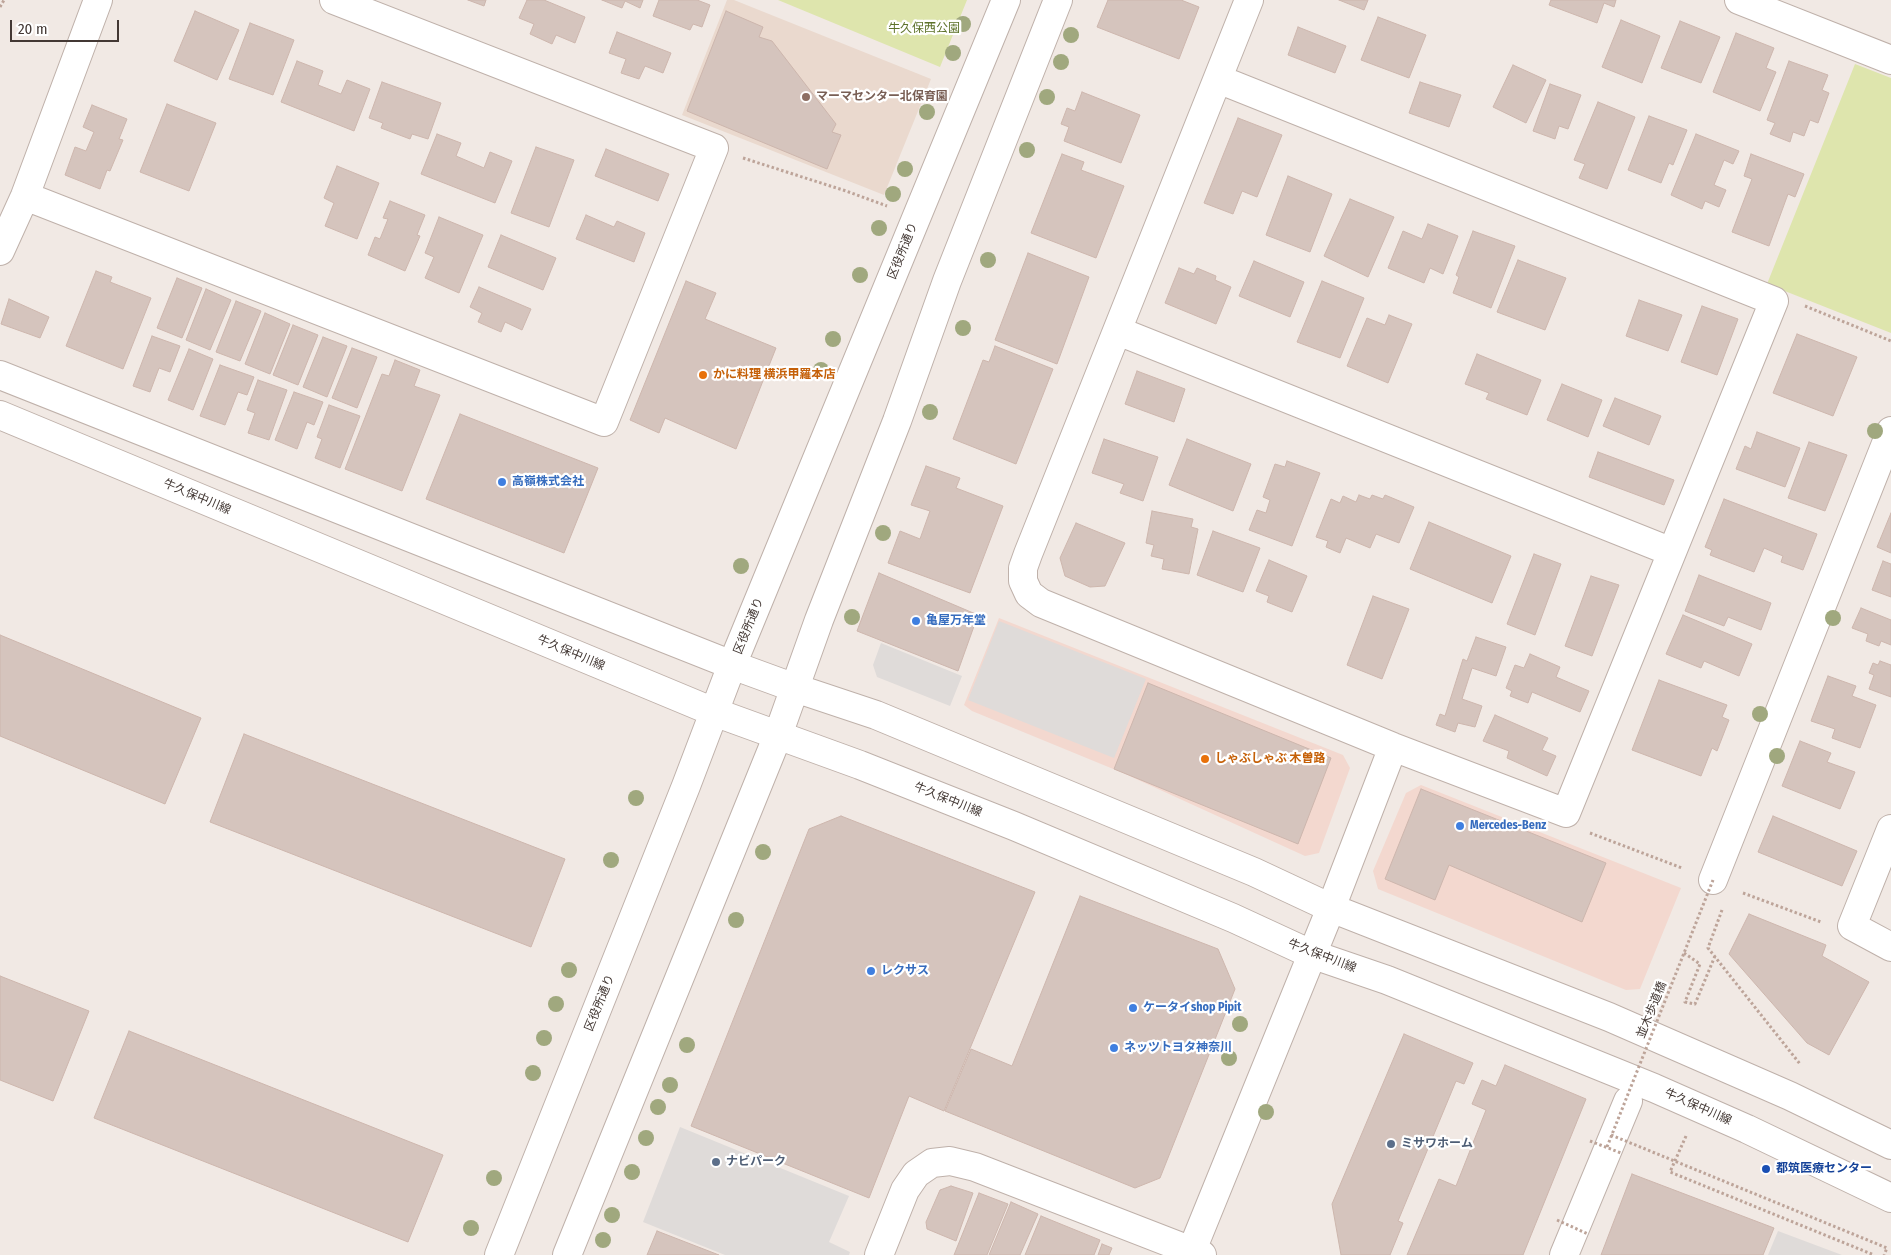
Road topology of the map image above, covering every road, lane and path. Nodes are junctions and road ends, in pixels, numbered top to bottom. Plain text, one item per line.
1 (4, 0) edge
2 (98, 0) edge
3 (334, 0) edge
4 (1006, 0) edge
5 (1058, 0) edge
6 (1249, 0) edge
7 (1739, 0) edge
8 (0, 8) edge
9 (1891, 60) edge
10 (1218, 79) junction
11 (714, 148) junction
12 (25, 196) junction
13 (891, 207) dead end
14 (0, 251) edge
15 (1774, 301) junction
16 (1118, 331) junction
17 (1891, 340) edge
18 (0, 375) edge
19 (0, 416) edge
20 (1891, 431) edge
21 (1672, 552) junction
22 (732, 665) junction
23 (795, 688) junction
24 (714, 712) junction
25 (778, 735) junction
26 (1393, 747) junction
27 (1891, 829) edge
28 (1590, 832) dead end
29 (1686, 870) dead end
30 (1708, 879) joint
31 (1739, 892) dead end
32 (1724, 906) dead end
33 (1332, 908) junction
34 (1852, 926) junction
35 (1891, 947) edge
36 (1684, 953) junction
37 (1311, 954) junction
38 (1715, 956) junction
39 (1801, 1064) dead end
40 (1628, 1101) dead end
41 (1690, 1127) dead end
42 (1611, 1136) junction
43 (1590, 1141) dead end
44 (1891, 1145) edge
45 (1607, 1147) junction
46 (1621, 1153) dead end
47 (1891, 1198) edge
48 (1557, 1220) dead end
49 (1588, 1234) dead end
50 (1195, 1254) edge
51 (499, 1255) edge
52 (567, 1255) edge
53 (878, 1255) edge
54 (1564, 1255) edge
55 (1874, 1255) edge
56 (1884, 1255) edge

1 - 8 path
2 - 12 street
3 - 11 street
4 - 22 street, 区役所通り
5 - 23 street
6 - 10 street
7 - 9 street
10 - 15 street
10 - 16 street
11 - 12 street
11 - 13 path
12 - 14 street
15 - 17 path
15 - 21 street
16 - 21 street
16 - 26 street
18 - 22 street
19 - 24 street, 牛久保中川線
20 - 30 street
21 - 26 street
22 - 23 street
22 - 24 street, 区役所通り
23 - 25 street
23 - 33 street
24 - 25 street, 牛久保中川線
24 - 51 street, 区役所通り
25 - 37 street, 牛久保中川線
25 - 52 street
26 - 33 street
27 - 34 street
28 - 29 path
30 - 36 path, 並木歩道橋, bridge
31 - 34 path
32 - 38 path
33 - 37 street
33 - 44 street
34 - 35 street
36 - 38 path
36 - 42 path, 並木歩道橋, bridge
37 - 47 street, 牛久保中川線
37 - 50 street
38 - 39 path
40 - 54 street
41 - 55 path
42 - 45 path, 並木歩道橋, bridge
42 - 56 path, bridge
43 - 45 path, bridge
45 - 46 path, bridge
48 - 49 path, bridge
50 - 53 street

